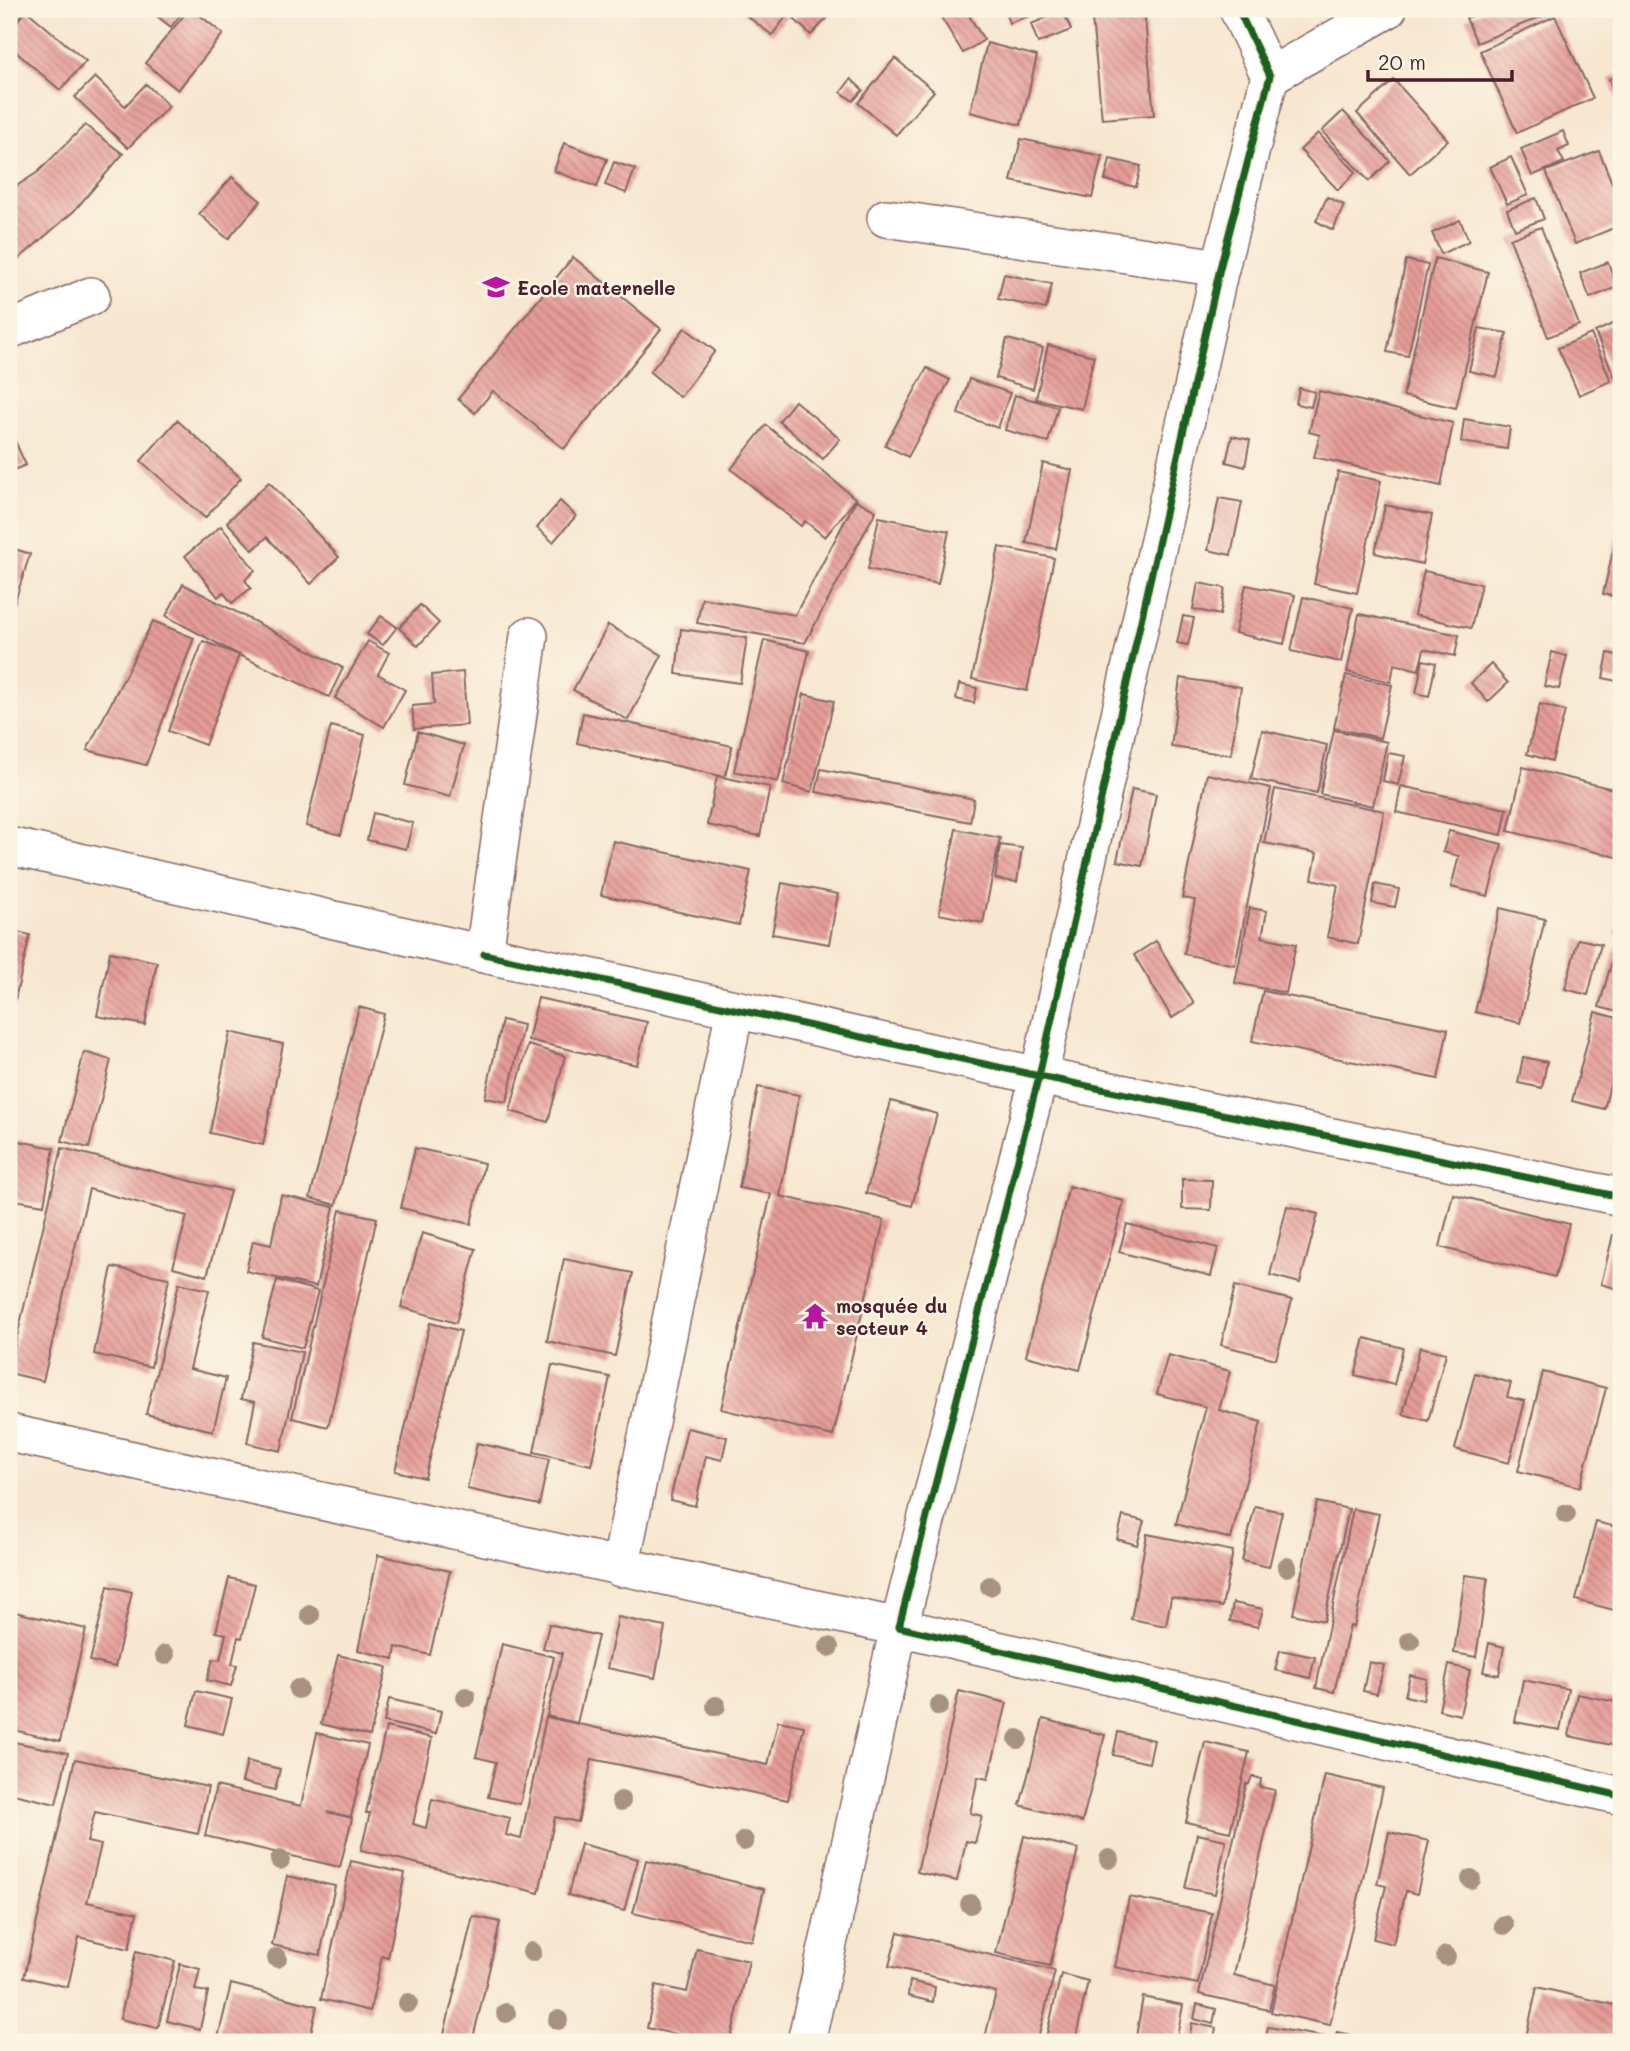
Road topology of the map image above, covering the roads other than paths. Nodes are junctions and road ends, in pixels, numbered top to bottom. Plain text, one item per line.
1 (1238, 9) edge
2 (1388, 9) edge
3 (1270, 76) junction
4 (886, 218) dead end
5 (1220, 268) junction
6 (91, 296) dead end
7 (9, 330) edge
8 (529, 636) dead end
9 (9, 846) edge
10 (484, 954) junction
11 (735, 1009) junction
12 (1039, 1076) junction
13 (1621, 1197) edge
14 (9, 1433) edge
15 (620, 1568) junction
16 (899, 1627) junction
17 (1621, 1796) edge
18 (806, 2042) edge

1 - 3 street
2 - 3 street
3 - 5 street
4 - 5 street
5 - 12 street
6 - 7 street
8 - 10 street
9 - 10 street
10 - 11 street
11 - 12 street
11 - 15 street
12 - 13 street
12 - 16 street
14 - 15 street
15 - 16 street
16 - 17 street
16 - 18 street

